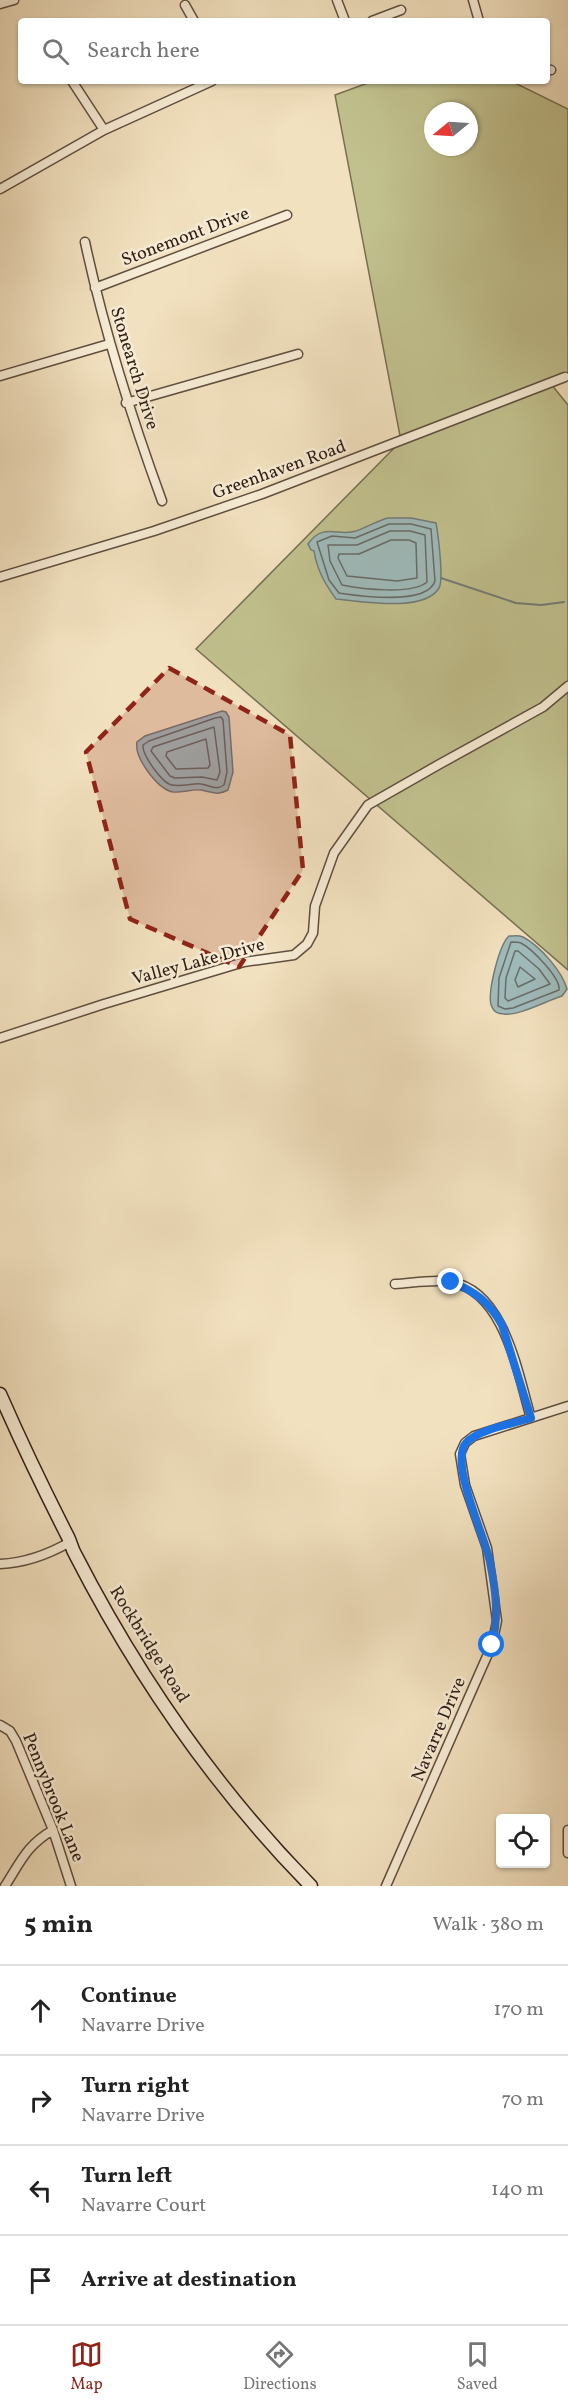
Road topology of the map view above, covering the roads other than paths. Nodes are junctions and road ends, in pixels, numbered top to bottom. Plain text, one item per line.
1 (14, 0) edge
2 (337, 0) edge
3 (473, 0) edge
4 (0, 4) edge
5 (185, 5) dead end
6 (401, 10) dead end
7 (192, 18) edge
8 (344, 18) edge
9 (380, 18) edge
10 (478, 18) edge
11 (74, 84) edge
12 (205, 84) edge
13 (104, 130) junction
14 (0, 189) edge
15 (287, 215) dead end
16 (85, 242) dead end
17 (95, 288) junction
18 (109, 344) junction
19 (298, 354) dead end
20 (0, 376) edge
21 (564, 377) dead end
22 (126, 403) junction
23 (162, 501) dead end
24 (0, 577) edge
25 (568, 686) edge
26 (0, 1038) edge
27 (395, 1284) dead end
28 (0, 1394) edge
29 (568, 1406) edge
30 (531, 1418) junction
31 (70, 1542) junction
32 (0, 1564) edge
33 (0, 1725) edge
34 (53, 1830) junction
35 (568, 1830) edge
36 (568, 1853) edge
37 (5, 1886) edge
38 (71, 1886) edge
39 (311, 1886) edge
40 (386, 1886) edge

1 - 4 street
2 - 8 street
3 - 10 street
5 - 7 street
6 - 9 street
11 - 13 street
12 - 13 street
13 - 14 street
15 - 17 street, Stonemont Drive
16 - 17 street, Stonearch Drive
17 - 18 street, Stonearch Drive
18 - 20 street
18 - 22 street, Stonearch Drive
19 - 22 street
21 - 24 street, Greenhaven Road
22 - 23 street, Stonearch Drive
25 - 26 street, Valley Lake Drive
27 - 30 street
28 - 31 main road, Rockbridge Road
29 - 30 street, Navarre Drive
30 - 40 street, Navarre Drive
31 - 32 street
31 - 39 main road, Rockbridge Road
33 - 34 street, Pennybrook Lane
34 - 37 street
34 - 38 street, Pennybrook Lane
35 - 36 street

